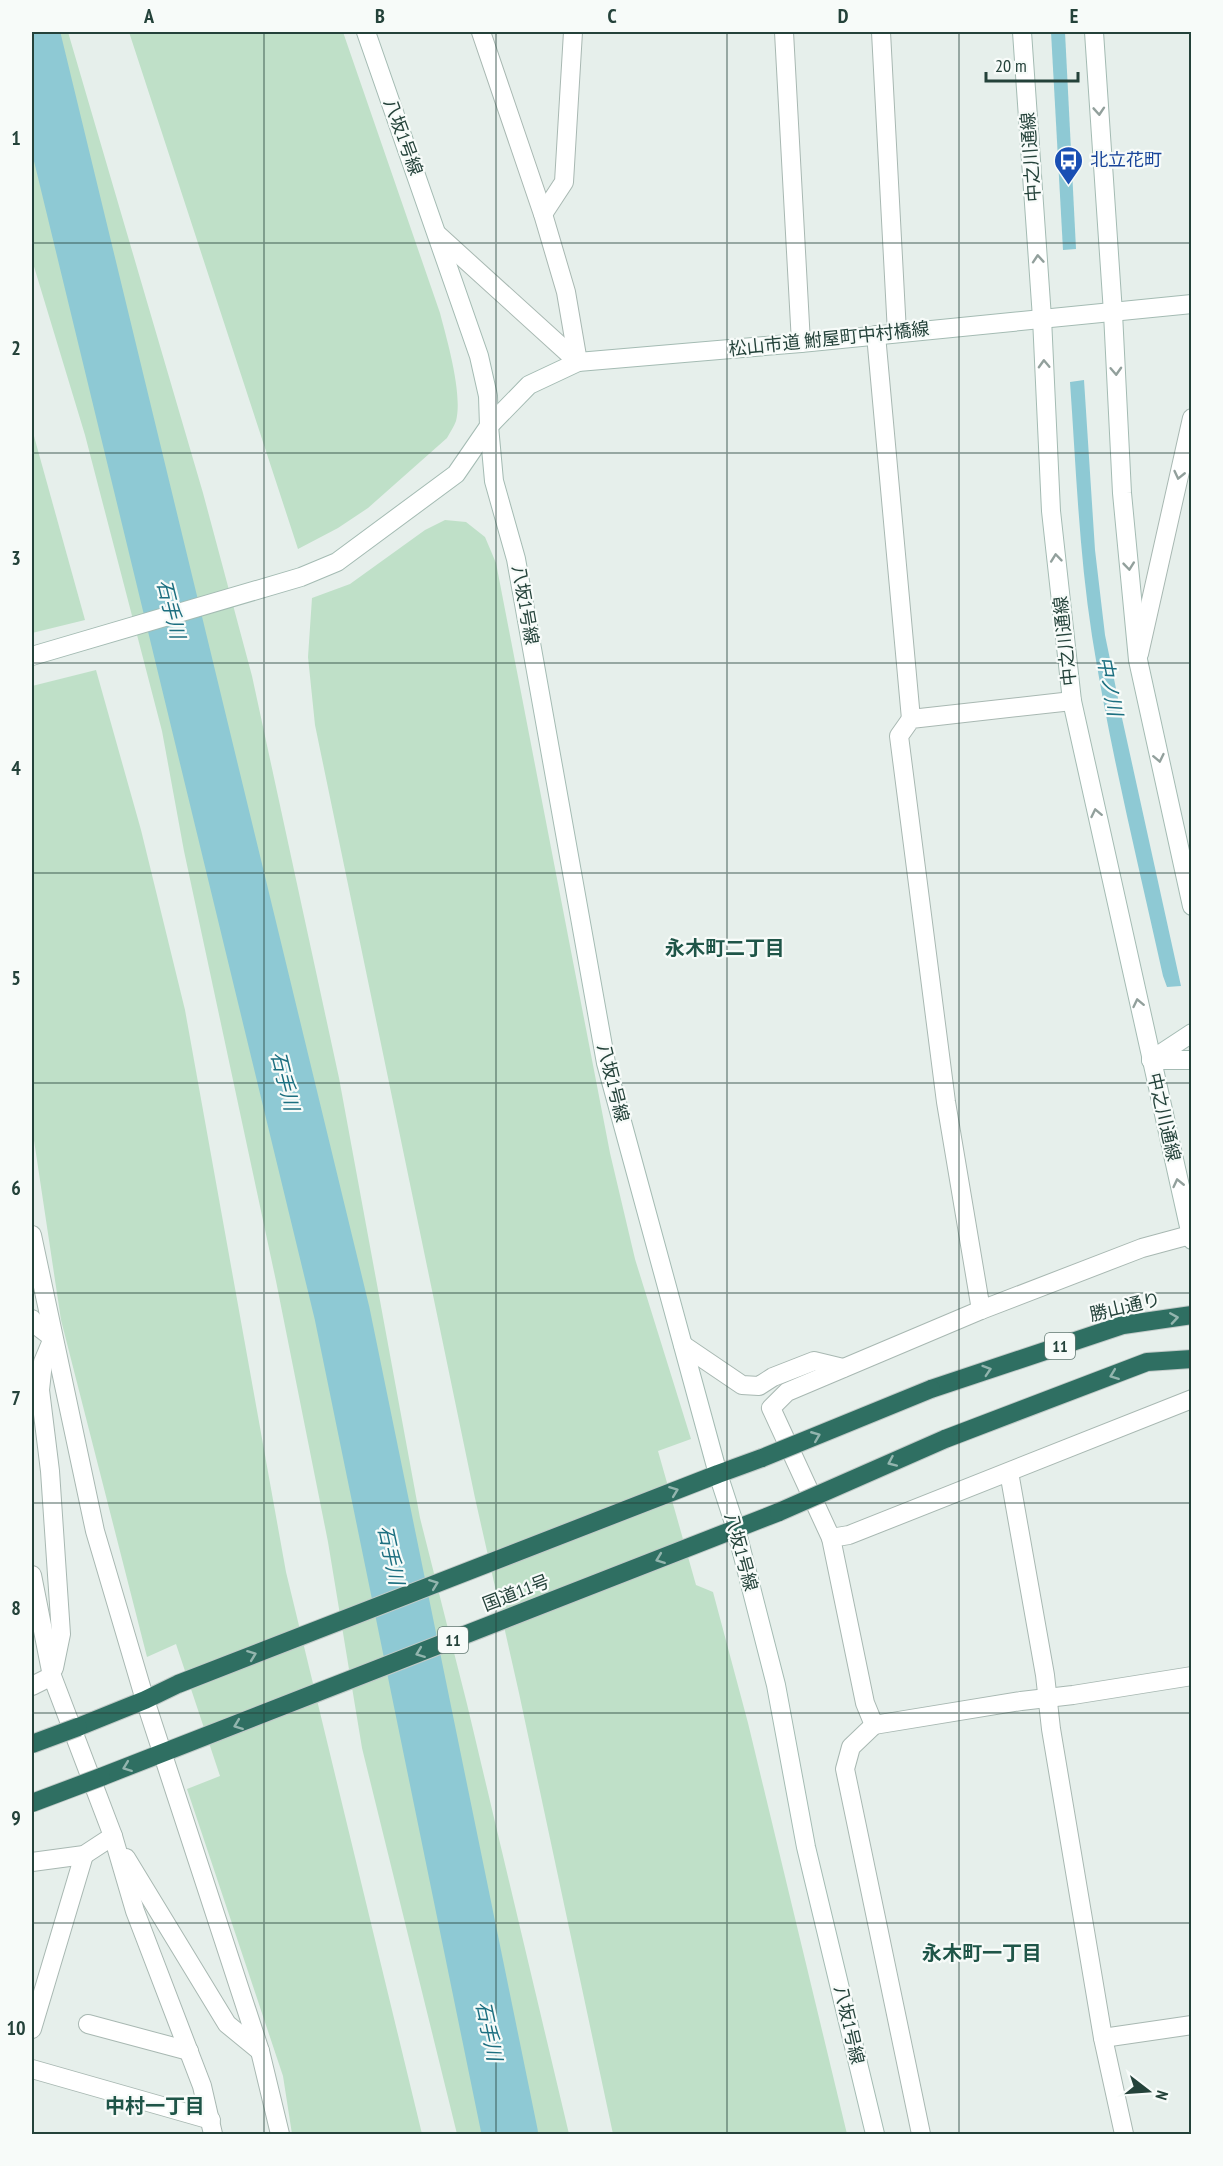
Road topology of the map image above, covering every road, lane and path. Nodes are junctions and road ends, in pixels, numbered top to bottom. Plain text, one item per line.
1 (366, 32) edge
2 (481, 32) edge
3 (573, 32) edge
4 (784, 32) edge
5 (881, 32) edge
6 (1022, 32) edge
7 (1094, 32) edge
8 (543, 214) junction
9 (438, 235) junction
10 (1191, 304) edge
11 (1113, 313) junction
12 (1042, 318) junction
13 (897, 333) junction
14 (876, 335) junction
15 (801, 343) junction
16 (578, 362) junction
17 (1191, 418) edge
18 (489, 426) junction
19 (32, 656) edge
20 (1138, 660) junction
21 (1072, 701) junction
22 (911, 719) junction
23 (1191, 906) edge
24 (1191, 1033) edge
25 (1151, 1060) junction
26 (1191, 1060) edge
27 (32, 1235) edge
28 (1191, 1237) edge
29 (981, 1310) junction
30 (1191, 1315) edge
31 (32, 1319) edge
32 (53, 1338) junction
33 (683, 1346) junction
34 (1191, 1359) edge
35 (843, 1368) junction
36 (1191, 1399) edge
37 (1009, 1472) junction
38 (718, 1474) junction
39 (736, 1529) junction
40 (831, 1538) junction
41 (32, 1575) edge
42 (52, 1676) junction
43 (1191, 1676) edge
44 (32, 1686) edge
45 (1047, 1698) junction
46 (145, 1700) junction
47 (874, 1725) junction
48 (32, 1744) edge
49 (163, 1754) junction
50 (32, 1803) edge
51 (112, 1836) junction
52 (84, 1855) junction
53 (32, 1862) edge
54 (88, 2024) dead end
55 (1191, 2025) edge
56 (32, 2029) edge
57 (1103, 2038) junction
58 (189, 2051) junction
59 (260, 2051) junction
60 (32, 2069) edge
61 (212, 2127) edge
62 (280, 2134) edge
63 (874, 2134) edge
64 (921, 2134) edge
65 (1124, 2134) edge

1 - 9 street, 八坂1号線
2 - 8 street
3 - 8 street
4 - 15 street
5 - 13 street
12 -> 6 street, 中之川通線
7 -> 11 street
8 - 16 street
9 - 16 street
9 - 18 street, 八坂1号線
10 - 11 street, 松山市道 鮒屋町中村橋線
11 - 12 street, 松山市道 鮒屋町中村橋線
11 -> 20 street
12 - 13 street, 松山市道 鮒屋町中村橋線
21 -> 12 street, 中之川通線
13 - 14 street, 松山市道 鮒屋町中村橋線
14 - 15 street, 松山市道 鮒屋町中村橋線
14 - 22 street
15 - 16 street, 松山市道 鮒屋町中村橋線
16 - 18 street, 松山市道 鮒屋町中村橋線
17 -> 20 street
18 - 19 street, 松山市道 鮒屋町中村橋線
18 - 33 street, 八坂1号線
20 -> 23 street
21 - 22 street
25 -> 21 street, 中之川通線
22 - 29 street
24 - 25 street
25 - 26 street
28 -> 25 street, 中之川通線
27 - 32 street
28 - 29 street
29 - 35 street
38 -> 30 highway, 勝山通り / 11, bridge
31 - 32 street
32 - 42 street
32 - 46 street
33 - 35 street
33 - 38 street, 八坂1号線
34 -> 39 highway, 国道11号 / 11, bridge
35 - 40 street
36 - 37 street
37 - 40 street
37 - 45 street
38 - 39 street, 八坂1号線
46 -> 38 highway, 11
39 -> 49 highway, 国道11号 / 11
39 - 63 street, 八坂1号線
40 - 47 street
41 - 42 street
42 - 44 street
42 - 51 street
43 - 45 street
45 - 47 street
45 - 57 street
46 - 48 highway, 11, bridge
46 - 49 street
47 - 64 street
49 -> 50 highway, 国道11号 / 11, bridge
49 - 59 street
51 - 52 street
51 - 58 street
51 - 59 street
52 - 53 street
52 - 56 street
54 - 58 street
55 - 57 street
57 - 65 street
58 - 61 street
59 - 62 street
60 - 61 street

